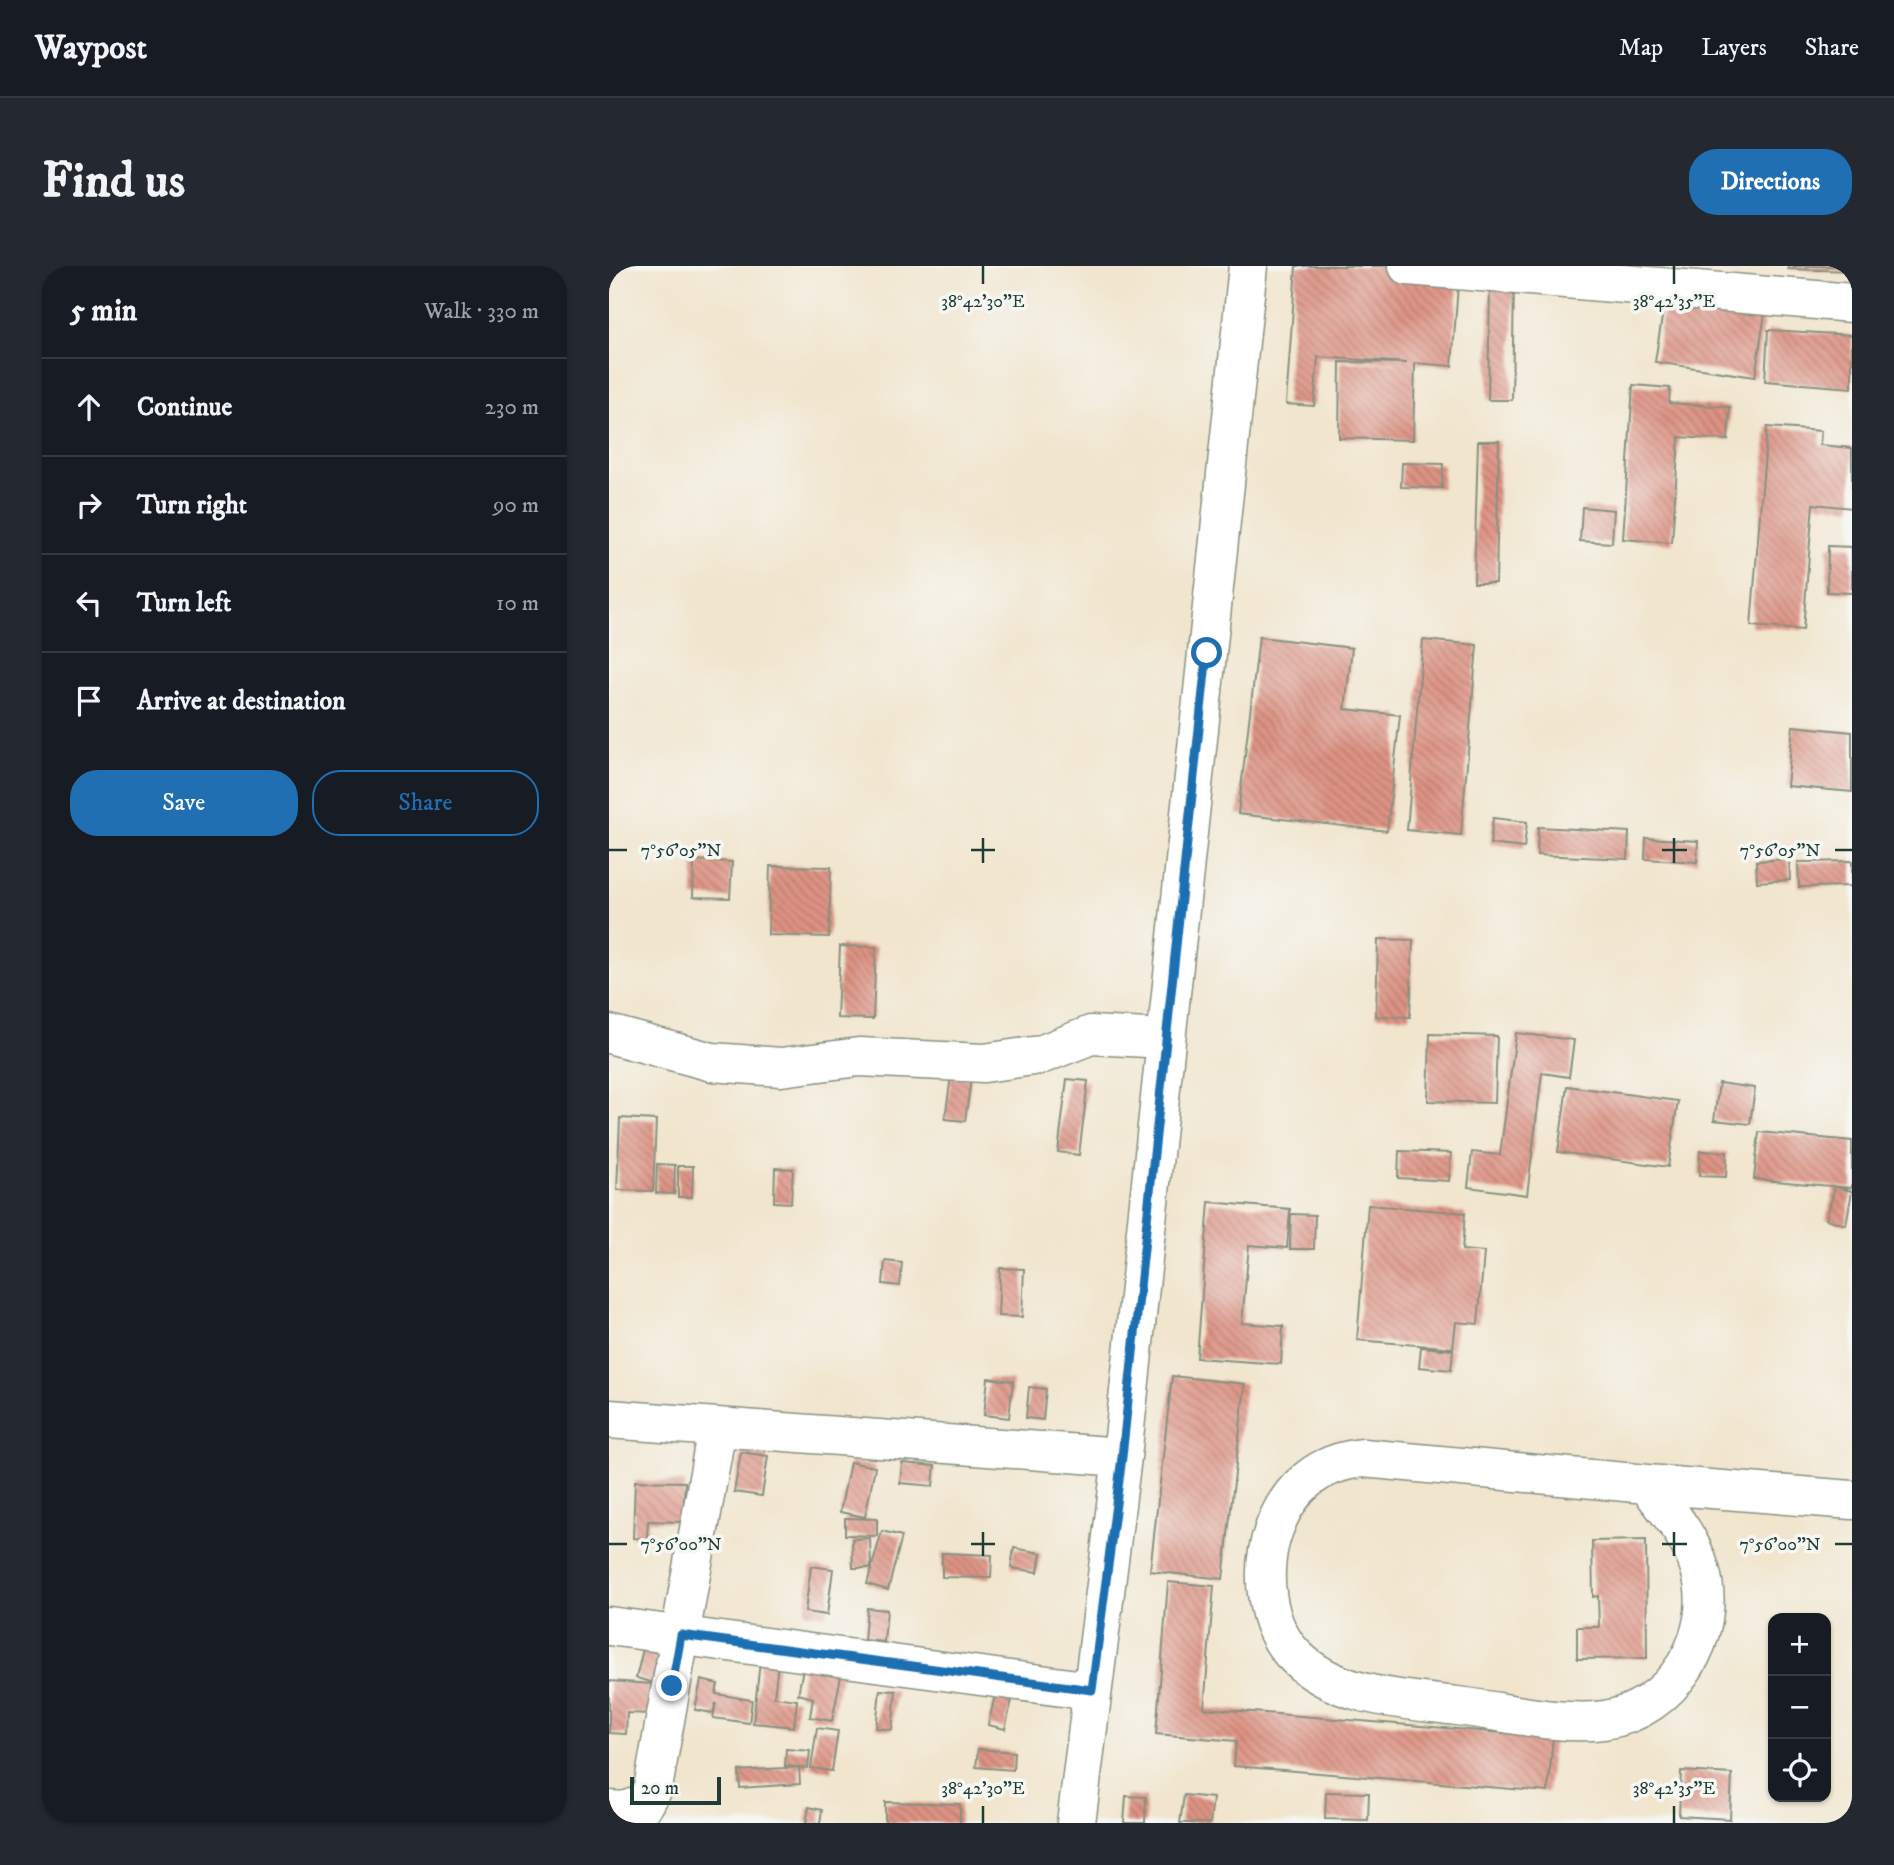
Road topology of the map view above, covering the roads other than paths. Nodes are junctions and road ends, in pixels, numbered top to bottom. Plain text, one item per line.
1 (1248, 266) edge
2 (1408, 266) edge
3 (1852, 303) edge
4 (609, 1034) edge
5 (1166, 1039) junction
6 (609, 1419) edge
7 (717, 1428) junction
8 (1122, 1457) junction
9 (1647, 1484) junction
10 (1852, 1500) edge
11 (609, 1626) edge
12 (681, 1635) junction
13 (1092, 1690) junction
14 (609, 1810) edge
15 (1076, 1823) edge

1 - 5 street
2 - 3 street
4 - 5 street
5 - 8 street
6 - 7 street
7 - 8 street
7 - 12 street
8 - 13 street
9 - 9 street
9 - 10 street
11 - 12 street
12 - 13 street
12 - 14 street
13 - 15 street

